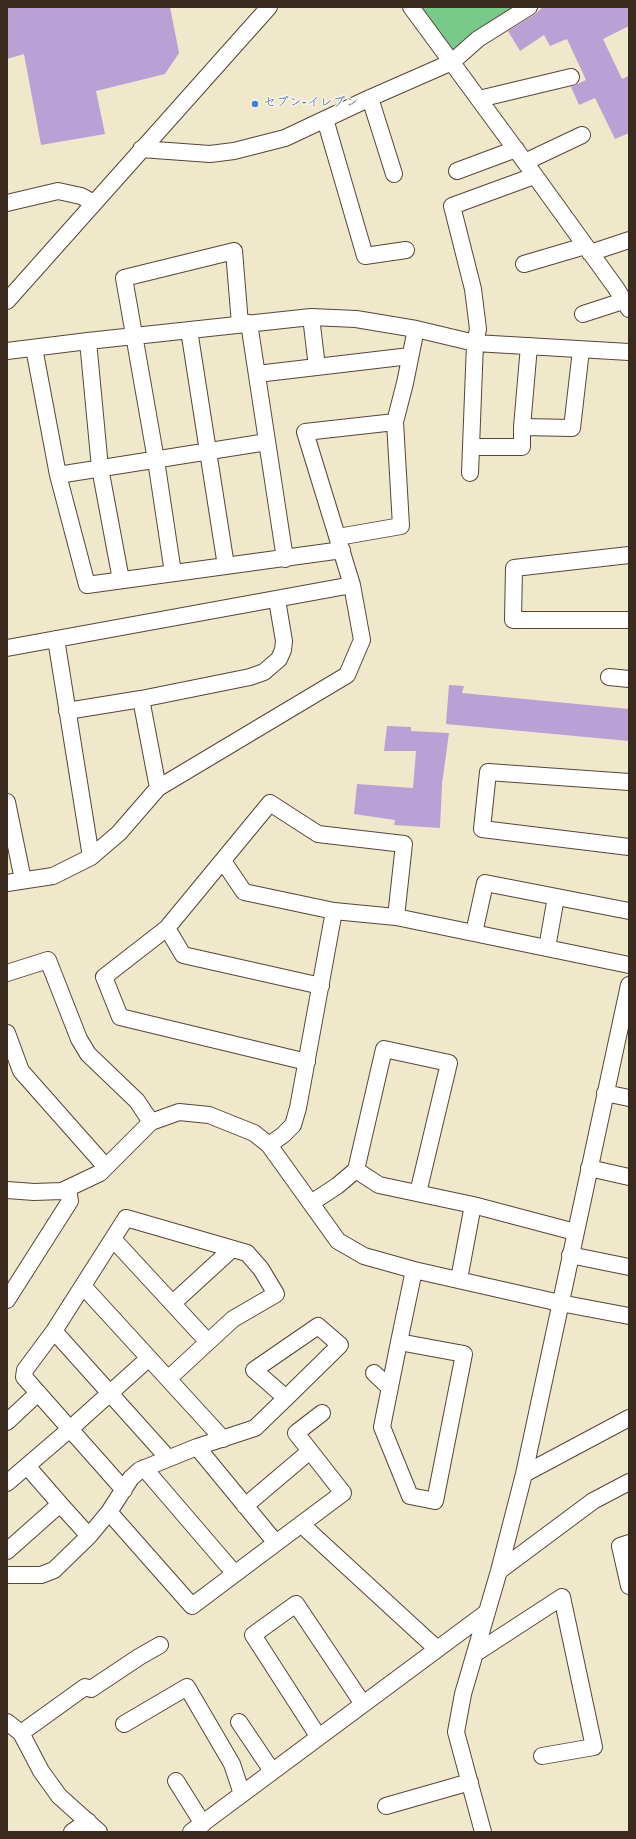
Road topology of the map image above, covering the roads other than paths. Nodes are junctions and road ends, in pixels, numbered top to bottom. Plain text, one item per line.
1 (268, 7) edge
2 (411, 7) edge
3 (529, 7) edge
4 (452, 62) junction
5 (571, 77) dead end
6 (370, 98) junction
7 (479, 99) junction
8 (325, 119) junction
9 (582, 135) dead end
10 (141, 149) junction
11 (520, 156) junction
12 (457, 171) dead end
13 (394, 174) dead end
14 (534, 176) junction
15 (7, 203) edge
16 (94, 203) junction
17 (629, 240) edge
18 (587, 249) junction
19 (406, 250) dead end
20 (524, 264) dead end
21 (624, 295) edge
22 (7, 301) edge
23 (583, 314) dead end
24 (311, 317) junction
25 (244, 324) junction
26 (416, 329) junction
27 (189, 330) junction
28 (135, 336) junction
29 (88, 341) junction
30 (475, 343) junction
31 (529, 346) junction
32 (34, 348) junction
33 (581, 350) junction
34 (7, 351) edge
35 (629, 352) edge
36 (410, 356) junction
37 (317, 367) junction
38 (257, 374) junction
39 (395, 422) junction
40 (522, 427) junction
41 (267, 442) junction
42 (472, 446) junction
43 (208, 452) junction
44 (156, 460) junction
45 (100, 468) junction
46 (470, 473) dead end
47 (58, 475) junction
48 (340, 543) junction
49 (629, 555) edge
50 (285, 559) junction
51 (226, 566) junction
52 (173, 573) junction
53 (121, 580) junction
54 (352, 585) junction
55 (277, 600) junction
56 (629, 620) edge
57 (56, 639) junction
58 (7, 648) edge
59 (609, 676) dead end
60 (629, 680) edge
61 (142, 699) junction
62 (67, 712) junction
63 (629, 782) edge
64 (158, 788) junction
65 (7, 802) edge
66 (629, 847) edge
67 (91, 857) junction
68 (223, 861) junction
69 (15, 882) edge
70 (556, 897) junction
71 (334, 911) junction
72 (629, 911) edge
73 (396, 917) junction
74 (168, 928) junction
75 (474, 933) junction
76 (547, 948) junction
77 (629, 965) edge
78 (7, 972) edge
79 (629, 985) edge
80 (321, 986) junction
81 (7, 1033) edge
82 (307, 1062) junction
83 (606, 1093) junction
84 (629, 1098) edge
85 (151, 1122) junction
86 (269, 1145) junction
87 (106, 1167) junction
88 (589, 1168) junction
89 (356, 1170) junction
90 (629, 1177) edge
91 (68, 1189) junction
92 (7, 1190) edge
93 (418, 1194) junction
94 (311, 1203) junction
95 (474, 1205) junction
96 (575, 1232) junction
97 (113, 1238) junction
98 (232, 1249) junction
99 (570, 1255) junction
100 (629, 1267) edge
101 (414, 1270) junction
102 (459, 1279) junction
103 (83, 1286) junction
104 (7, 1300) edge
105 (173, 1303) junction
106 (560, 1303) junction
107 (629, 1316) edge
108 (54, 1331) junction
109 (208, 1342) junction
110 (399, 1342) junction
111 (149, 1358) junction
112 (374, 1373) dead end
113 (168, 1379) junction
114 (390, 1388) junction
115 (38, 1393) junction
116 (111, 1394) junction
117 (286, 1398) junction
118 (322, 1413) dead end
119 (629, 1418) edge
120 (7, 1422) edge
121 (70, 1429) junction
122 (224, 1439) junction
123 (197, 1446) junction
124 (310, 1451) junction
125 (168, 1458) junction
126 (27, 1466) junction
127 (144, 1468) junction
128 (524, 1474) junction
129 (629, 1482) edge
130 (7, 1483) edge
131 (124, 1490) junction
132 (60, 1504) junction
133 (245, 1506) junction
134 (108, 1512) junction
135 (301, 1524) junction
136 (89, 1536) junction
137 (276, 1543) junction
138 (629, 1543) edge
139 (7, 1551) edge
140 (499, 1571) junction
141 (235, 1574) junction
142 (7, 1575) edge
143 (629, 1586) edge
144 (486, 1613) junction
145 (160, 1645) dead end
146 (437, 1649) junction
147 (476, 1654) junction
148 (363, 1704) junction
149 (7, 1722) edge
150 (239, 1722) dead end
151 (124, 1724) dead end
152 (21, 1733) junction
153 (318, 1736) junction
154 (542, 1756) dead end
155 (272, 1771) junction
156 (176, 1781) dead end
157 (470, 1782) junction
158 (242, 1794) junction
159 (386, 1806) dead end
160 (94, 1827) edge
161 (197, 1828) edge
162 (72, 1832) edge
163 (483, 1832) edge

1 - 10 street
2 - 4 street
3 - 4 street
4 - 6 street
4 - 7 street
5 - 7 street
6 - 8 street
6 - 13 street
7 - 11 street
8 - 10 street
8 - 19 street
9 - 11 street
10 - 16 street
11 - 12 street
11 - 14 street
14 - 18 street
14 - 30 street
15 - 16 street
16 - 22 street
17 - 18 street
18 - 20 street
18 - 21 street
21 - 23 street
24 - 25 street
24 - 26 street
24 - 37 street
25 - 27 street
25 - 28 street
25 - 38 street
26 - 30 street
26 - 36 street
27 - 28 street
27 - 43 street
28 - 29 street
28 - 44 street
29 - 32 street
29 - 45 street
30 - 31 street
30 - 42 street
31 - 33 street
31 - 40 street
32 - 34 street
32 - 47 street
33 - 35 street
33 - 40 street
36 - 37 street
36 - 39 street
37 - 38 street
38 - 41 street
39 - 48 street
39 - 48 street
40 - 42 street
41 - 43 street
41 - 50 street
42 - 46 street
43 - 44 street
43 - 51 street
44 - 45 street
44 - 52 street
45 - 47 street
45 - 53 street
47 - 53 street
48 - 50 street
48 - 54 street
49 - 56 street
50 - 51 street
51 - 52 street
52 - 53 street
54 - 55 street
54 - 64 street
55 - 57 street
55 - 61 street
57 - 58 street
57 - 62 street
59 - 60 street
61 - 62 street
61 - 64 street
62 - 67 street
63 - 66 street
64 - 67 street
65 - 69 street
67 - 69 street
68 - 71 street
68 - 73 street
68 - 74 street
70 - 72 street
70 - 75 street
70 - 76 street
71 - 73 street
71 - 80 street
73 - 75 street
74 - 80 street
74 - 82 street
75 - 76 street
76 - 77 street
78 - 85 street
79 - 83 street
80 - 82 street
81 - 87 street
82 - 86 street
83 - 84 street
83 - 88 street
85 - 86 street
85 - 87 street
86 - 94 street
87 - 91 street
88 - 90 street
88 - 96 street
89 - 93 street
89 - 93 street
89 - 94 street
91 - 92 street
91 - 104 street
93 - 95 street
94 - 101 street
95 - 96 street
95 - 102 street
96 - 99 street
97 - 98 street
97 - 103 street
97 - 105 street
98 - 105 street
98 - 109 street
99 - 100 street
99 - 106 street
101 - 102 street
101 - 110 street
102 - 106 street
103 - 108 street
103 - 111 street
105 - 109 street
106 - 107 street
106 - 128 street
108 - 115 street
108 - 116 street
109 - 113 street
110 - 114 street
110 - 114 street
111 - 113 street
111 - 116 street
112 - 114 street
113 - 122 street
115 - 120 street
115 - 121 street
116 - 121 street
116 - 125 street
117 - 117 street
117 - 122 street
118 - 124 street
119 - 128 street
121 - 126 street
121 - 131 street
122 - 123 street
123 - 125 street
123 - 133 street
124 - 133 street
124 - 135 street
125 - 127 street
126 - 130 street
126 - 132 street
127 - 131 street
127 - 141 street
128 - 140 street
129 - 140 street
131 - 134 street
132 - 136 street
132 - 139 street
133 - 137 street
134 - 136 street
134 - 141 street
135 - 137 street
135 - 146 street
136 - 142 street
137 - 141 street
138 - 143 street
140 - 144 street
144 - 146 street
144 - 147 street
145 - 152 street
146 - 148 street
147 - 154 street
147 - 157 street
148 - 153 street
148 - 153 street
149 - 152 street
150 - 155 street
151 - 158 street
152 - 160 street
153 - 155 street
155 - 158 street
156 - 161 street
157 - 159 street
157 - 163 street
158 - 161 street
160 - 162 street

